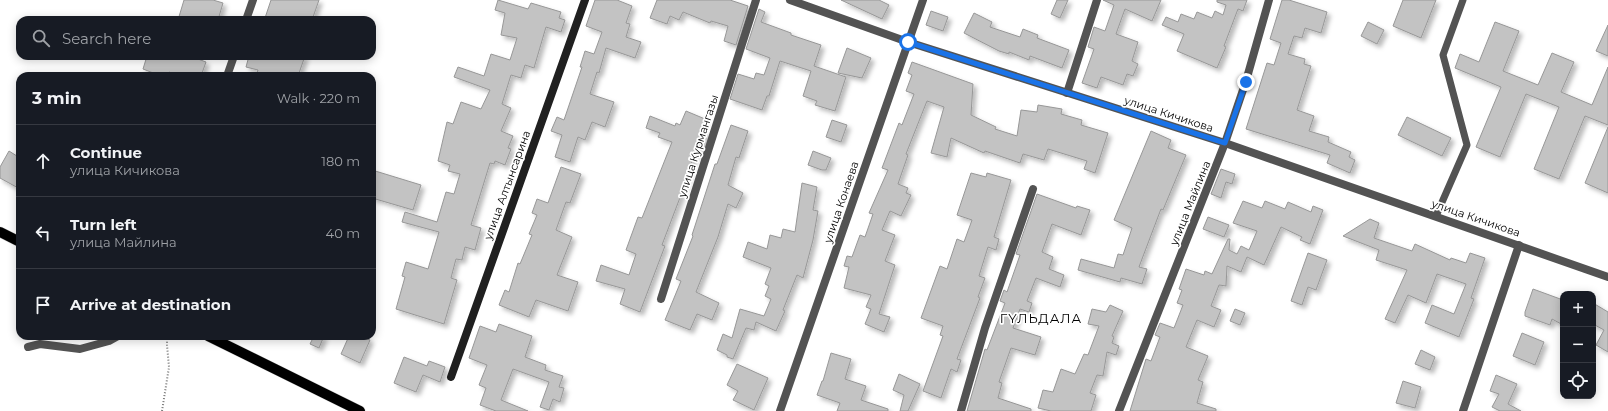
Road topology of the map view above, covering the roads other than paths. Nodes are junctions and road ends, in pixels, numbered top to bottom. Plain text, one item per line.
1 (253, 0) edge
2 (585, 0) edge
3 (756, 0) edge
4 (790, 0) edge
5 (923, 0) edge
6 (1097, 0) edge
7 (1269, 0) edge
8 (1463, 0) edge
9 (247, 16) edge
10 (908, 42) junction
11 (233, 60) edge
12 (228, 72) edge
13 (1067, 93) junction
14 (1225, 143) junction
15 (1033, 189) dead end
16 (1436, 216) junction
17 (0, 232) edge
18 (16, 240) edge
19 (1519, 245) junction
20 (1608, 277) edge
21 (661, 299) dead end
22 (111, 340) edge
23 (216, 340) edge
24 (28, 347) dead end
25 (451, 377) dead end
26 (360, 411) edge
27 (780, 411) edge
28 (961, 411) edge
29 (1119, 411) edge
30 (1463, 411) edge

1 - 9 street
2 - 25 street, улица Алтынсарина
3 - 21 street, улица Курмангазы
4 - 10 street, улица Кичикова
5 - 10 street, улица Конаева
6 - 13 street
7 - 14 street, улица Майлина
8 - 16 lane
10 - 13 street, улица Кичикова
10 - 27 street, улица Конаева
11 - 12 street
13 - 14 street, улица Кичикова
14 - 16 street, улица Кичикова
14 - 29 street, улица Майлина
15 - 28 street
16 - 19 street, улица Кичикова
17 - 18 main road
19 - 20 street, улица Кичикова
19 - 30 street
22 - 24 street
23 - 26 main road

